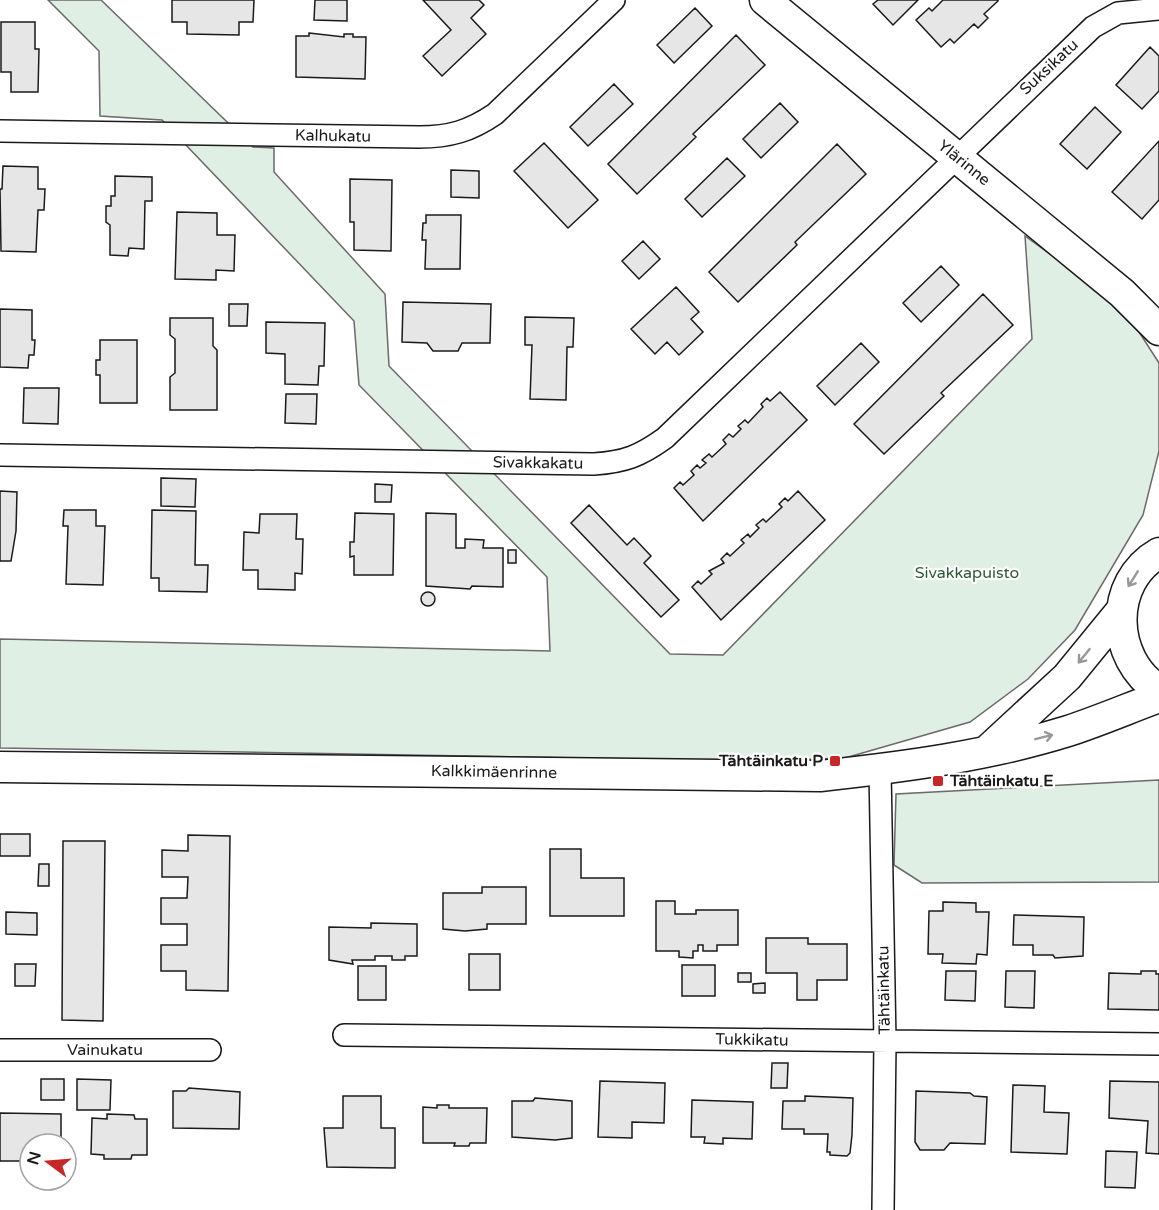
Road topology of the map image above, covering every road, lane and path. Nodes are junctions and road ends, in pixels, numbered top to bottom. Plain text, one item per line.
1 (614, 0) edge
2 (765, 0) edge
3 (1159, 9) edge
4 (0, 131) edge
5 (956, 157) junction
6 (1159, 330) edge
7 (0, 455) edge
8 (1158, 552) edge
9 (1121, 611) junction
10 (1159, 690) edge
11 (1159, 697) edge
12 (987, 751) junction
13 (0, 767) edge
14 (880, 770) junction
15 (344, 1035) dead end
16 (885, 1042) junction
17 (1159, 1044) edge
18 (0, 1050) edge
19 (210, 1050) dead end
20 (883, 1210) edge

1 - 4 street, Kalhukatu
2 - 5 street, Ylärinne
3 - 5 street, Suksikatu
5 - 6 street, Ylärinne
5 - 7 street, Sivakkakatu
8 -> 9 street
9 - 10 street
9 -> 12 street
12 -> 11 street, Kalkkimäenrinne
12 - 14 street, Kalkkimäenrinne
13 - 14 street, Kalkkimäenrinne
14 - 16 street, Tähtäinkatu
15 - 16 street, Tukkikatu
16 - 17 street, Tukkikatu
16 - 20 street, Tähtäinkatu
18 - 19 street, Vainukatu

